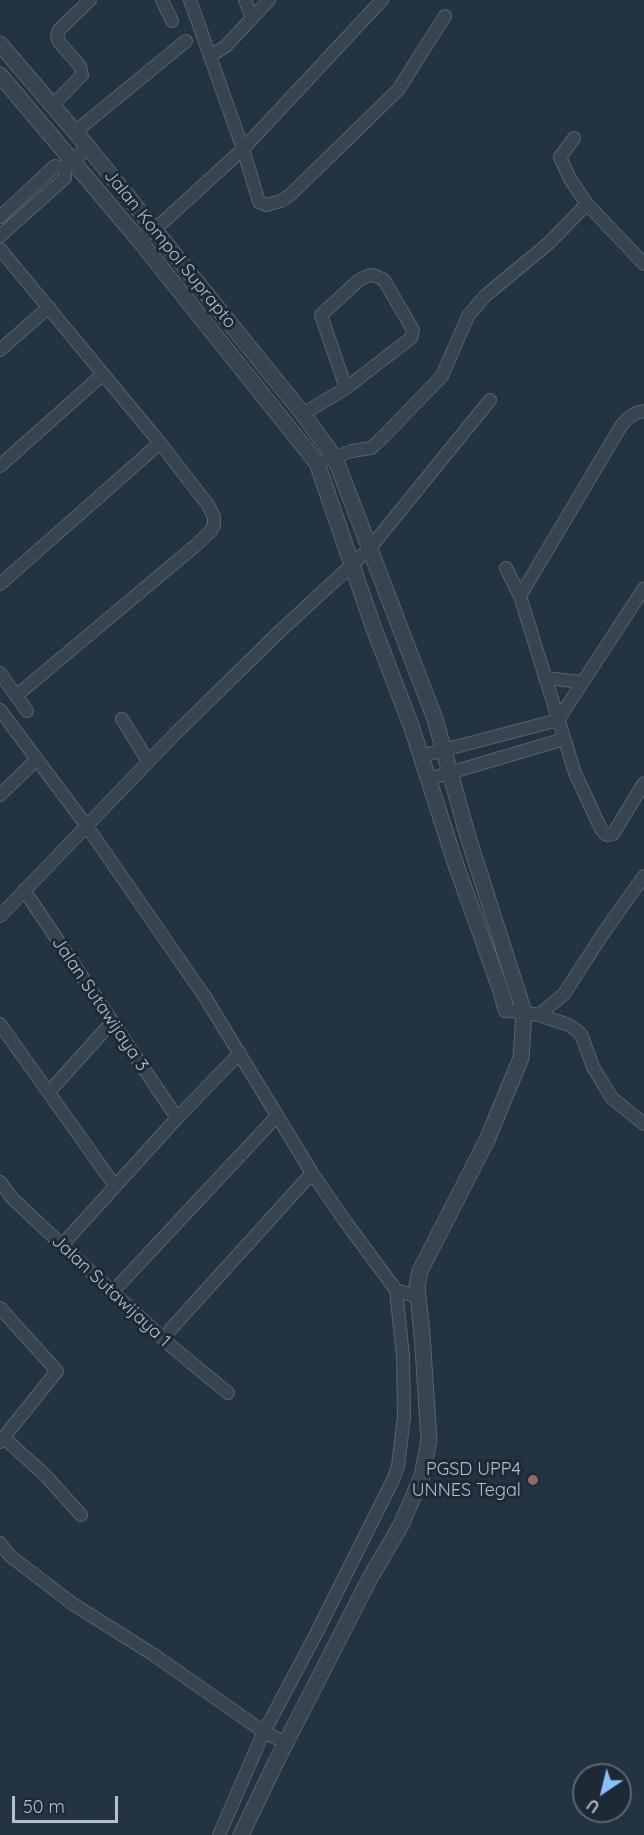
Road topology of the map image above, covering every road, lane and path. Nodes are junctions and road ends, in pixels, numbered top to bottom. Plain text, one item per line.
1 (90, 0) edge
2 (162, 0) edge
3 (190, 0) edge
4 (245, 0) edge
5 (269, 0) edge
6 (382, 0) edge
7 (446, 16) dead end
8 (252, 18) junction
9 (172, 21) dead end
10 (186, 40) dead end
11 (0, 44) edge
12 (217, 52) junction
13 (0, 75) edge
14 (52, 106) junction
15 (75, 132) junction
16 (574, 138) dead end
17 (88, 147) junction
18 (243, 149) junction
19 (68, 165) junction
20 (25, 193) junction
21 (587, 204) junction
22 (35, 205) junction
23 (0, 217) edge
24 (153, 230) junction
25 (0, 235) edge
26 (139, 240) junction
27 (0, 249) edge
28 (644, 264) edge
29 (48, 307) junction
30 (0, 350) edge
31 (102, 375) junction
32 (346, 387) junction
33 (490, 400) dead end
34 (644, 411) edge
35 (303, 414) junction
36 (160, 444) junction
37 (335, 458) junction
38 (317, 463) junction
39 (0, 466) edge
40 (370, 548) junction
41 (351, 565) junction
42 (506, 568) dead end
43 (0, 584) edge
44 (644, 588) edge
45 (520, 596) junction
46 (0, 674) edge
47 (545, 678) junction
48 (582, 682) junction
49 (16, 696) junction
50 (0, 710) edge
51 (27, 711) dead end
52 (122, 719) dead end
53 (558, 720) junction
54 (564, 739) junction
55 (445, 750) junction
56 (421, 756) junction
57 (37, 759) junction
58 (148, 761) junction
59 (451, 773) junction
60 (429, 779) junction
61 (644, 783) edge
62 (0, 795) edge
63 (86, 825) junction
64 (644, 876) edge
65 (24, 890) junction
66 (0, 916) edge
67 (506, 1010) joint
68 (532, 1014) junction
69 (112, 1022) junction
70 (0, 1024) edge
71 (240, 1053) junction
72 (49, 1092) junction
73 (277, 1116) junction
74 (177, 1119) junction
75 (644, 1124) edge
76 (312, 1173) junction
77 (0, 1182) edge
78 (115, 1186) junction
79 (62, 1245) junction
80 (120, 1284) dead end
81 (396, 1290) junction
82 (418, 1297) junction
83 (0, 1308) edge
84 (170, 1330) dead end
85 (228, 1394) dead end
86 (2, 1440) edge
87 (81, 1515) dead end
88 (0, 1543) edge
89 (264, 1732) junction
90 (286, 1743) junction
91 (219, 1835) edge
92 (241, 1835) edge

1 - 14 street
2 - 9 street
3 - 12 street
4 - 8 street
5 - 8 street
6 - 18 street
7 - 18 street
8 - 12 street
10 - 15 street
11 - 14 street, Jalan Kompol Suprapto
12 - 18 street
13 - 19 street, Jalan Kompol Suprapto
14 - 15 street, Jalan Kompol Suprapto
15 - 17 street, Jalan Kompol Suprapto
16 - 21 street
17 - 19 street
17 - 24 street, Jalan Kompol Suprapto
18 - 24 street
19 - 20 street
19 - 22 street
19 - 26 street, Jalan Kompol Suprapto
20 - 22 street
20 - 23 street
21 - 28 street
21 - 37 street
22 - 25 street
24 - 26 street
24 - 35 street, Jalan Kompol Suprapto
26 - 38 street, Jalan Kompol Suprapto
27 - 29 street
29 - 30 street
29 - 31 street
31 - 36 street
31 - 39 street
32 - 32 street
32 - 35 street
33 - 40 street
34 - 45 street
35 - 37 street, Jalan Kompol Suprapto
36 - 43 street
36 - 49 street
37 - 38 street
37 - 40 street, Jalan Kompol Suprapto
38 - 41 street
40 - 41 street
40 - 55 street, Jalan Kompol Suprapto
41 - 56 street
41 - 58 street
42 - 45 street
44 - 48 street
45 - 47 street
46 - 49 street
47 - 48 street
47 - 53 street
48 - 53 street
49 - 51 street
50 - 57 street
52 - 58 street
53 - 54 street
53 - 55 street
54 - 59 street
54 - 61 street
55 - 56 street
55 - 59 street, Jalan Kompol Suprapto
56 - 60 street
57 - 62 street
57 - 63 street
58 - 63 street
59 - 60 street
59 - 68 street, Jalan Kompol Suprapto
60 - 67 street
63 - 65 street
63 - 71 street
64 - 68 street
65 - 66 street
65 - 69 street, Jalan Sutawijaya 3
67 - 68 street
68 - 75 street
68 - 82 street
69 - 72 street
69 - 74 street, Jalan Sutawijaya 3
70 - 72 street
71 - 73 street
71 - 74 street
72 - 78 street
73 - 76 street
73 - 80 street
74 - 78 street
76 - 81 street
76 - 84 street
77 - 79 street, Jalan Sutawijaya 1
78 - 79 street
79 - 85 street, Jalan Sutawijaya 1
81 - 82 street
81 - 89 street
82 - 90 street
83 - 86 street
86 - 87 street
88 - 89 street
89 - 90 street
89 - 91 street
90 - 92 street

